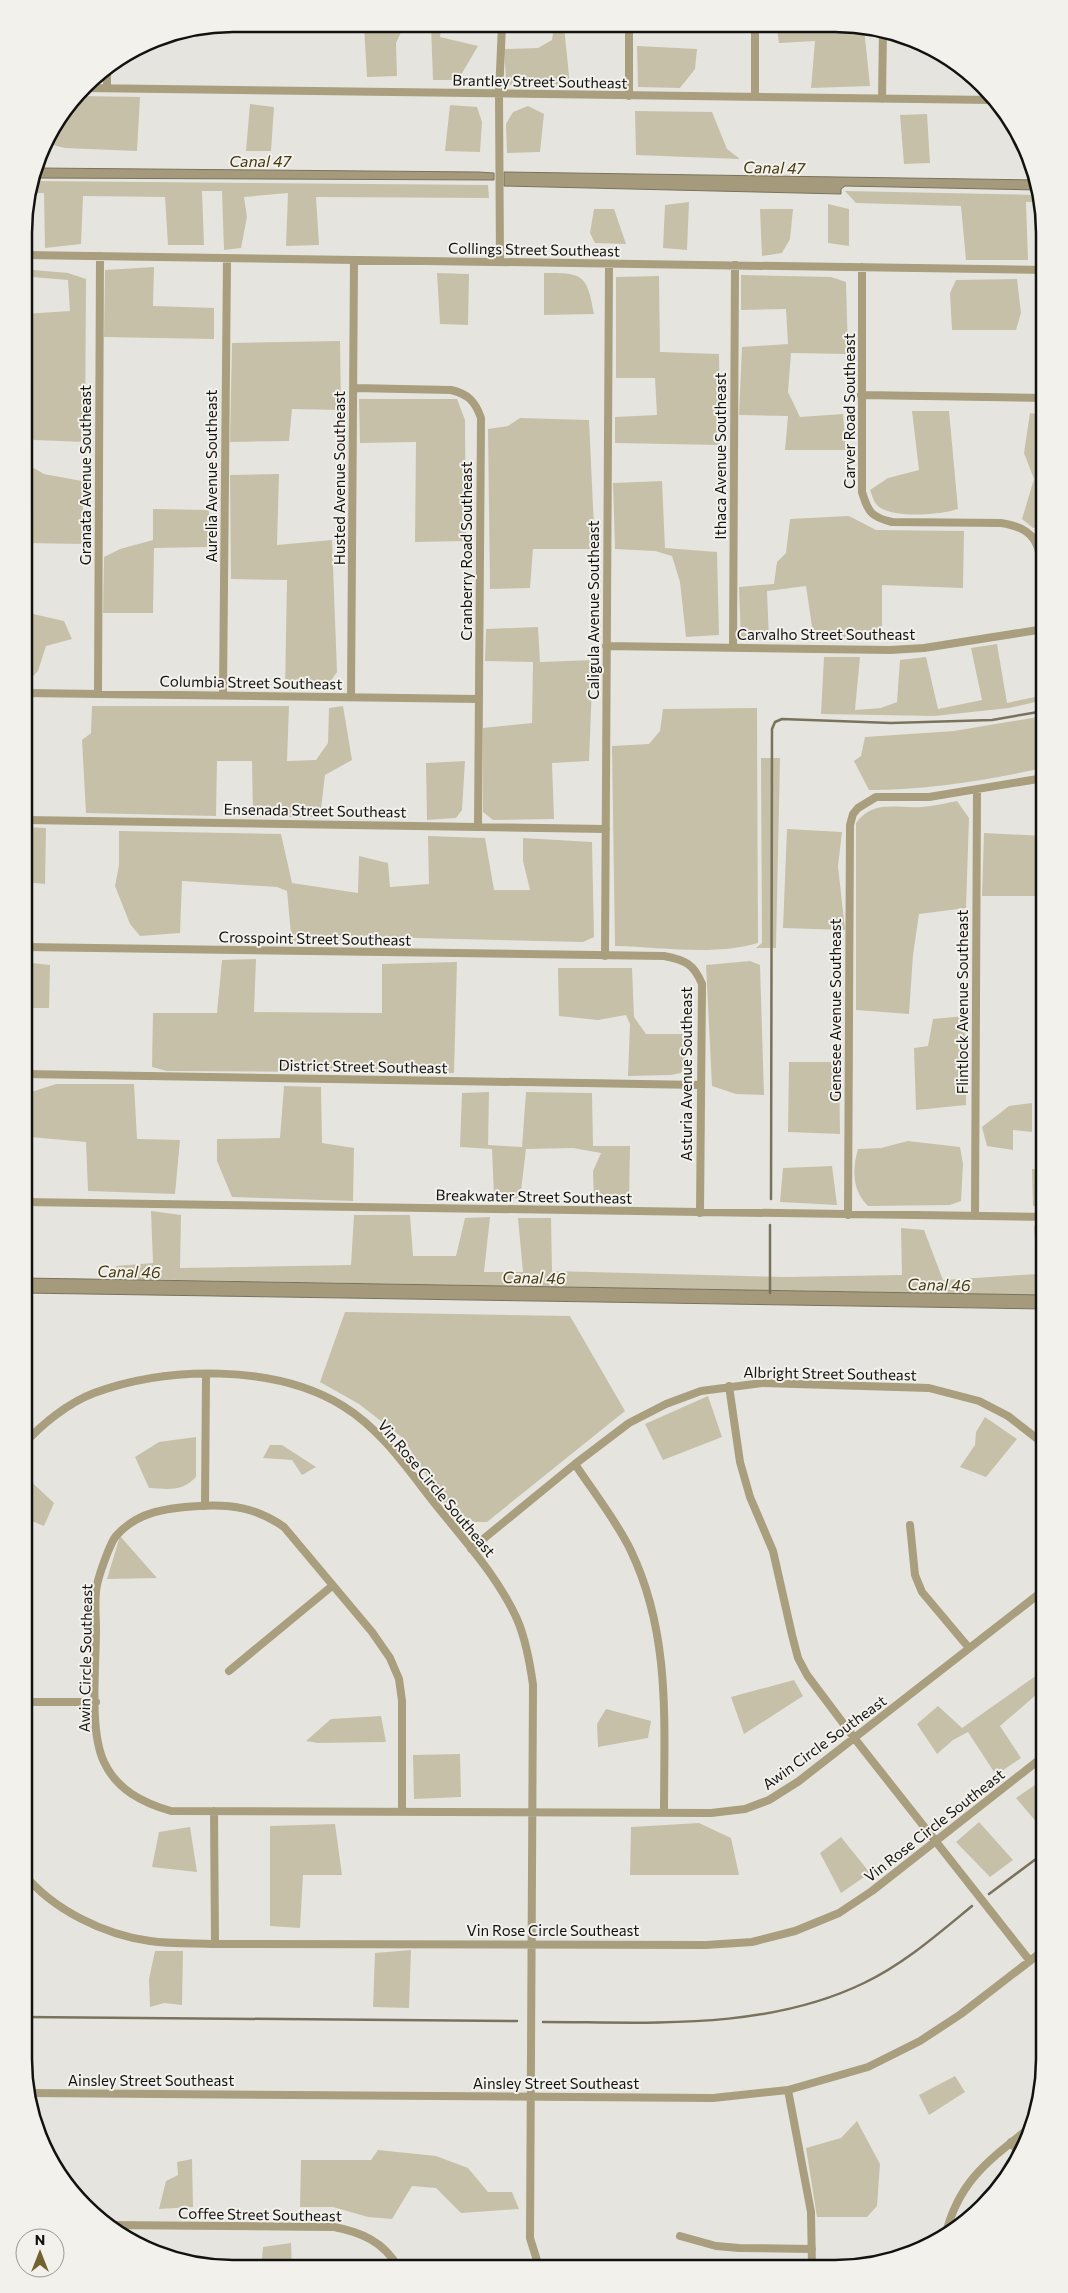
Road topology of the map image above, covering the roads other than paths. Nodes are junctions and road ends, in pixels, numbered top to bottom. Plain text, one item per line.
1 (502, 32) edge
2 (629, 32) edge
3 (755, 32) edge
4 (883, 38) edge
5 (107, 77) edge
6 (94, 88) edge
7 (107, 88) junction
8 (499, 94) junction
9 (629, 96) junction
10 (755, 97) junction
11 (882, 99) junction
12 (985, 100) edge
13 (32, 256) edge
14 (100, 256) junction
15 (227, 259) junction
16 (354, 260) junction
17 (500, 262) junction
18 (609, 264) junction
19 (735, 265) junction
20 (862, 267) junction
21 (1036, 270) edge
22 (354, 388) junction
23 (861, 395) junction
24 (1036, 398) edge
25 (1036, 541) edge
26 (1036, 630) edge
27 (606, 646) junction
28 (733, 648) junction
29 (32, 693) edge
30 (98, 693) junction
31 (223, 694) junction
32 (351, 697) junction
33 (478, 699) junction
34 (1036, 779) edge
35 (977, 789) junction
36 (32, 820) edge
37 (478, 827) junction
38 (606, 829) junction
39 (32, 947) edge
40 (605, 956) junction
41 (32, 1074) edge
42 (701, 1085) junction
43 (32, 1202) edge
44 (700, 1212) junction
45 (848, 1215) junction
46 (975, 1216) junction
47 (1036, 1217) edge
48 (206, 1375) junction
49 (729, 1386) junction
50 (32, 1435) edge
51 (1036, 1435) edge
52 (575, 1464) junction
53 (206, 1506) junction
54 (910, 1525) dead end
55 (472, 1549) junction
56 (332, 1586) junction
57 (1036, 1596) edge
58 (969, 1648) junction
59 (229, 1670) dead end
60 (32, 1702) edge
61 (96, 1702) junction
62 (854, 1739) junction
63 (1036, 1762) edge
64 (214, 1811) junction
65 (402, 1812) junction
66 (532, 1812) junction
67 (664, 1813) junction
68 (935, 1840) junction
69 (32, 1883) edge
70 (532, 1943) junction
71 (216, 1944) junction
72 (1036, 1956) edge
73 (1030, 1961) junction
74 (788, 2090) junction
75 (35, 2093) edge
76 (531, 2096) junction
77 (1021, 2134) edge
78 (1011, 2142) junction
79 (1015, 2148) edge
80 (119, 2225) edge
81 (948, 2226) edge
82 (680, 2236) dead end
83 (812, 2248) junction
84 (394, 2260) edge
85 (537, 2260) edge
86 (812, 2260) edge

1 - 8 street
2 - 9 street
3 - 10 street
4 - 11 street
5 - 7 street
6 - 7 street, Brantley Street Southeast
7 - 8 street, Brantley Street Southeast
8 - 9 street, Brantley Street Southeast
8 - 17 street
9 - 10 street, Brantley Street Southeast
10 - 11 street, Brantley Street Southeast
11 - 12 street, Brantley Street Southeast
13 - 14 street, Collings Street Southeast
14 - 15 street, Collings Street Southeast
14 - 30 street, Granata Avenue Southeast
15 - 16 street, Collings Street Southeast
15 - 31 street, Aurelia Avenue Southeast
16 - 17 street, Collings Street Southeast
16 - 22 street, Husted Avenue Southeast
17 - 18 street, Collings Street Southeast
18 - 19 street, Collings Street Southeast
18 - 27 street, Caligula Avenue Southeast
19 - 20 street, Collings Street Southeast
19 - 28 street, Ithaca Avenue Southeast
20 - 21 street, Collings Street Southeast
20 - 23 street, Carver Road Southeast
22 - 32 street, Husted Avenue Southeast
22 - 33 street, Cranberry Road Southeast
23 - 24 street
23 - 25 street, Carver Road Southeast
26 - 28 street, Carvalho Street Southeast
27 - 28 street, Carvalho Street Southeast
27 - 38 street, Caligula Avenue Southeast
29 - 30 street, Columbia Street Southeast
30 - 31 street, Columbia Street Southeast
31 - 32 street, Columbia Street Southeast
32 - 33 street, Columbia Street Southeast
33 - 37 street, Cranberry Road Southeast
34 - 35 street
35 - 45 street, Genesee Avenue Southeast
35 - 46 street, Flintlock Avenue Southeast
36 - 37 street, Ensenada Street Southeast
37 - 38 street, Ensenada Street Southeast
38 - 40 street, Caligula Avenue Southeast
39 - 40 street, Crosspoint Street Southeast
40 - 42 street, Asturia Avenue Southeast
41 - 42 street, District Street Southeast
42 - 44 street, Asturia Avenue Southeast
43 - 44 street, Breakwater Street Southeast
44 - 45 street, Breakwater Street Southeast
45 - 46 street, Breakwater Street Southeast
46 - 47 street, Breakwater Street Southeast
48 - 50 street, Vin Rose Circle Southeast
48 - 53 street
48 - 55 street, Vin Rose Circle Southeast
49 - 51 street, Albright Street Southeast
49 - 52 street, Albright Street Southeast
49 - 62 street
52 - 55 street, Albright Street Southeast
52 - 67 street
53 - 56 street, Awin Circle Southeast
53 - 61 street, Awin Circle Southeast
54 - 58 street
55 - 66 street, Vin Rose Circle Southeast
56 - 59 street
56 - 65 street, Awin Circle Southeast
57 - 58 street, Awin Circle Southeast
58 - 62 street, Awin Circle Southeast
60 - 61 street
61 - 64 street, Awin Circle Southeast
62 - 67 street, Awin Circle Southeast
62 - 68 street
63 - 68 street, Vin Rose Circle Southeast
64 - 65 street, Awin Circle Southeast
64 - 71 street
65 - 66 street, Awin Circle Southeast
66 - 67 street, Awin Circle Southeast
66 - 70 street, Vin Rose Circle Southeast
68 - 70 street, Vin Rose Circle Southeast
68 - 73 street
69 - 71 street, Vin Rose Circle Southeast
70 - 71 street, Vin Rose Circle Southeast
70 - 76 street, Vin Rose Circle Southeast
72 - 73 street, Ainsley Street Southeast
73 - 74 street, Ainsley Street Southeast
74 - 76 street, Ainsley Street Southeast
74 - 83 street
75 - 76 street, Ainsley Street Southeast
76 - 85 street, Vin Rose Circle Southeast
77 - 78 street
78 - 79 street
78 - 81 street
80 - 84 street, Coffee Street Southeast
82 - 83 street
83 - 86 street

